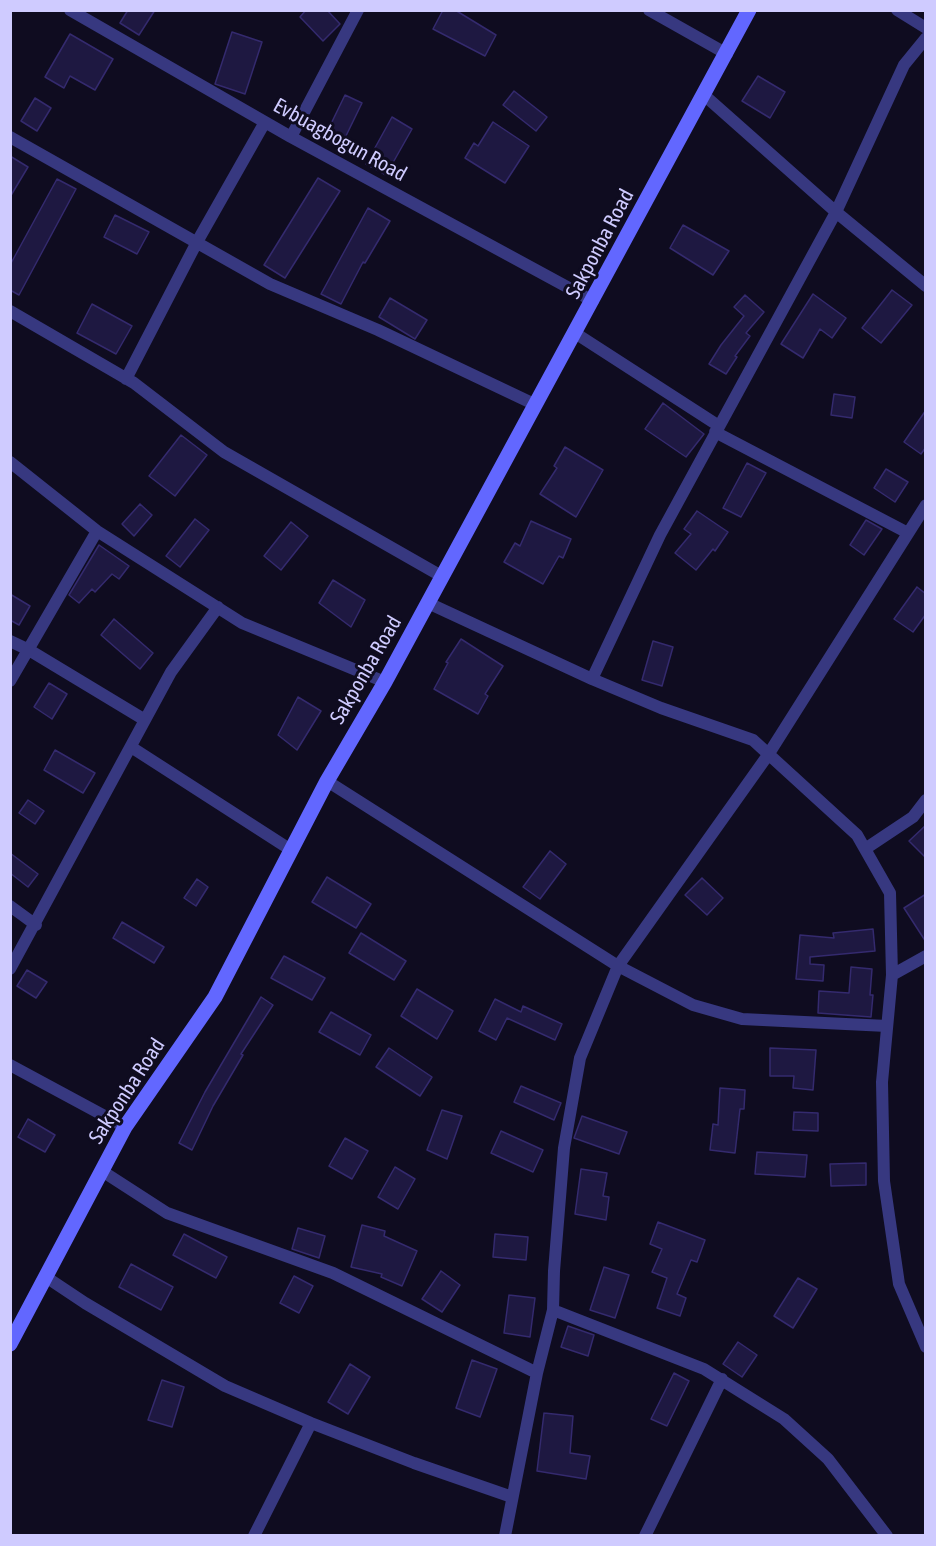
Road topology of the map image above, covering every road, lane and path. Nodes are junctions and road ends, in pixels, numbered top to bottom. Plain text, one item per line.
1 (70, 10) edge
2 (358, 10) edge
3 (649, 10) edge
4 (749, 10) edge
5 (897, 10) edge
6 (926, 28) edge
7 (926, 38) edge
8 (727, 54) junction
9 (704, 95) junction
10 (265, 122) junction
11 (10, 137) edge
12 (291, 137) junction
13 (836, 212) junction
14 (197, 242) junction
15 (926, 286) edge
16 (593, 301) junction
17 (10, 311) edge
18 (575, 333) junction
19 (126, 379) junction
20 (536, 405) junction
21 (717, 429) junction
22 (10, 462) edge
23 (926, 505) edge
24 (97, 531) junction
25 (908, 533) junction
26 (443, 577) junction
27 (428, 603) junction
28 (218, 607) junction
29 (10, 641) edge
30 (29, 650) junction
31 (592, 680) junction
32 (10, 681) edge
33 (385, 682) junction
34 (145, 720) junction
35 (131, 747) junction
36 (768, 755) junction
37 (327, 781) junction
38 (926, 800) edge
39 (865, 849) junction
40 (291, 850) junction
41 (10, 906) edge
42 (36, 925) junction
43 (926, 956) edge
44 (618, 966) junction
45 (10, 969) edge
46 (892, 975) junction
47 (887, 1026) junction
48 (10, 1065) edge
49 (125, 1127) junction
50 (102, 1171) junction
51 (46, 1277) junction
52 (553, 1310) junction
53 (10, 1344) edge
54 (926, 1347) edge
55 (537, 1373) junction
56 (722, 1379) junction
57 (311, 1423) junction
58 (512, 1497) junction
59 (254, 1536) edge
60 (505, 1536) edge
61 (645, 1536) edge
62 (887, 1536) edge

1 - 10 street, Evbuagbogun Road
2 - 12 street
3 - 8 street
4 - 8 main road, Sakponba Road
5 - 6 street
7 - 13 street
8 - 9 main road, Sakponba Road
9 - 13 street
9 - 16 main road, Sakponba Road
10 - 12 street, Evbuagbogun Road
10 - 14 street
11 - 14 street
12 - 16 street, Evbuagbogun Road
13 - 15 street
13 - 21 street
14 - 19 street
14 - 20 street
16 - 18 main road, Sakponba Road
17 - 19 street
18 - 20 main road, Sakponba Road
18 - 21 street
19 - 26 street
20 - 26 main road, Sakponba Road
21 - 25 street
21 - 31 street
22 - 24 street
23 - 25 street
24 - 28 street
24 - 30 street
25 - 36 street
26 - 27 main road, Sakponba Road
27 - 31 street
27 - 33 main road, Sakponba Road
28 - 33 street
28 - 34 street
29 - 30 street
30 - 32 street
30 - 34 street
31 - 36 street
33 - 37 main road, Sakponba Road
34 - 35 street
35 - 40 street
35 - 42 street
36 - 39 street
36 - 44 street
37 - 40 main road, Sakponba Road
37 - 44 street
38 - 39 street
39 - 46 street
40 - 49 main road, Sakponba Road
41 - 42 street
42 - 45 street
43 - 46 street
44 - 47 street
44 - 52 street
46 - 47 street
47 - 54 street
48 - 49 street
49 - 50 main road, Sakponba Road
50 - 51 main road, Sakponba Road
50 - 55 street
51 - 53 main road, Sakponba Road
51 - 57 street
52 - 55 street
52 - 56 street
55 - 58 street
56 - 61 street
56 - 62 street
57 - 58 street
57 - 59 street
58 - 60 street

